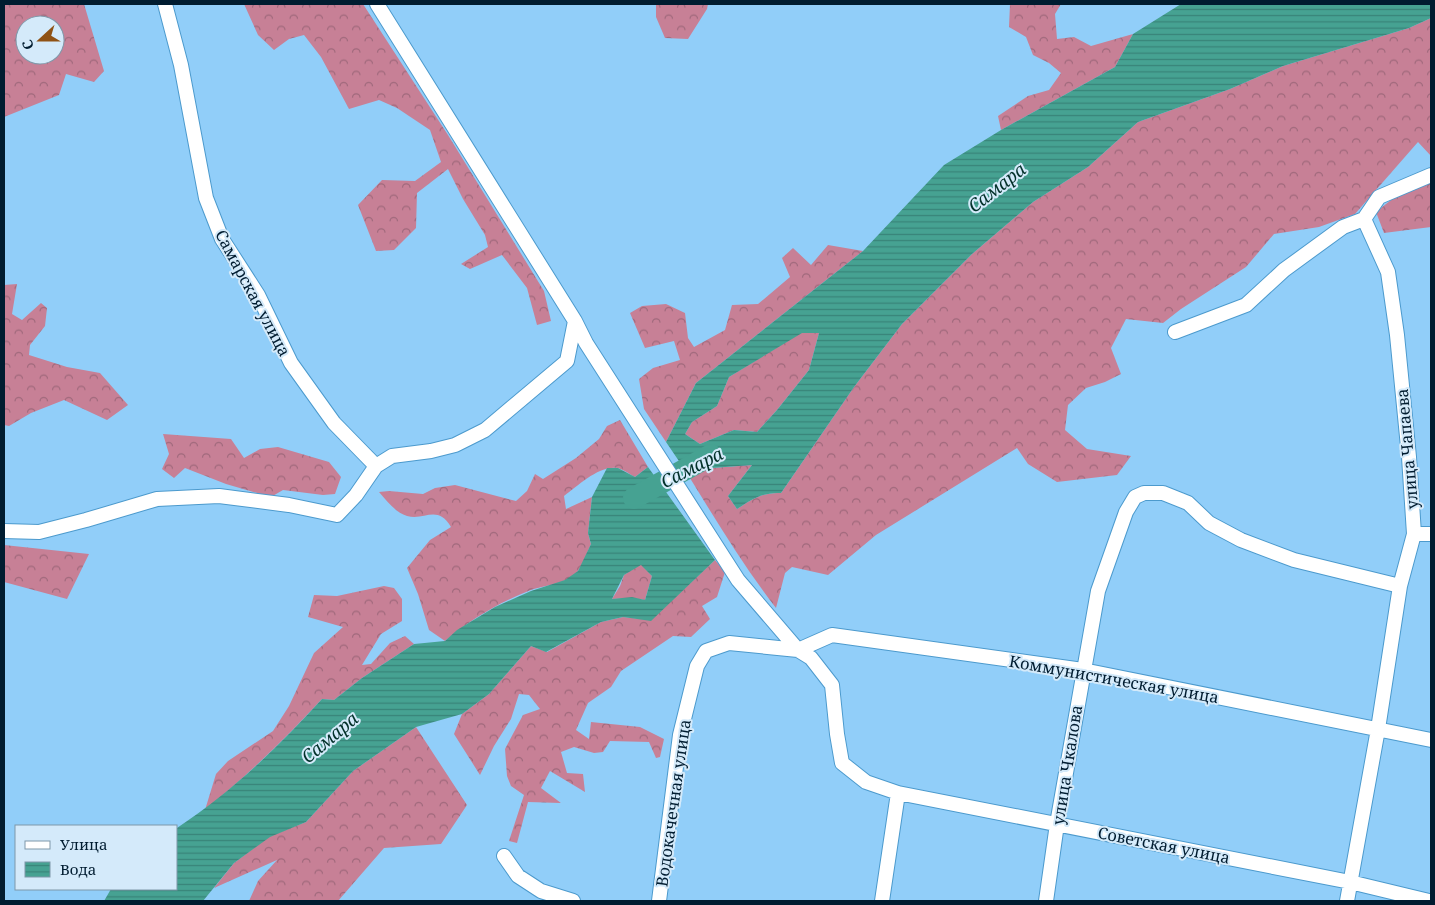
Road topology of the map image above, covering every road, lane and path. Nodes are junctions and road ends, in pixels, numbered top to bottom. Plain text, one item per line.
1 (165, 4) edge
2 (377, 4) edge
3 (1431, 175) edge
4 (1364, 219) junction
5 (575, 321) junction
6 (1176, 332) dead end
7 (376, 466) junction
8 (4, 531) edge
9 (1414, 534) junction
10 (1431, 534) edge
11 (1400, 586) junction
12 (798, 650) junction
13 (1083, 670) junction
14 (1378, 729) junction
15 (1431, 740) edge
16 (898, 793) junction
17 (1057, 824) junction
18 (504, 856) dead end
19 (1350, 882) junction
20 (574, 901) edge
21 (658, 901) edge
22 (882, 901) edge
23 (1046, 901) edge
24 (1346, 901) edge
25 (1428, 901) edge

1 - 7 street, Самарская улица
2 - 5 street, Советская улица
3 - 4 street
4 - 6 street
4 - 9 street, улица Чапаева
5 - 7 street
5 - 12 street, Советская улица
7 - 8 street
9 - 10 street
9 - 11 street, улица Чапаева
11 - 13 street, улица Чкалова
11 - 14 street, улица Чапаева
12 - 13 street, Коммунистическая улица
12 - 16 street, Советская улица
12 - 21 street, Водокачечная улица
13 - 14 street, Коммунистическая улица
13 - 17 street, улица Чкалова
14 - 15 street, Коммунистическая улица
14 - 19 street, улица Чапаева
16 - 17 street, Советская улица
16 - 22 street
17 - 19 street, Советская улица
17 - 23 street, улица Чкалова
18 - 20 street
19 - 24 street, улица Чапаева
19 - 25 street, Советская улица

